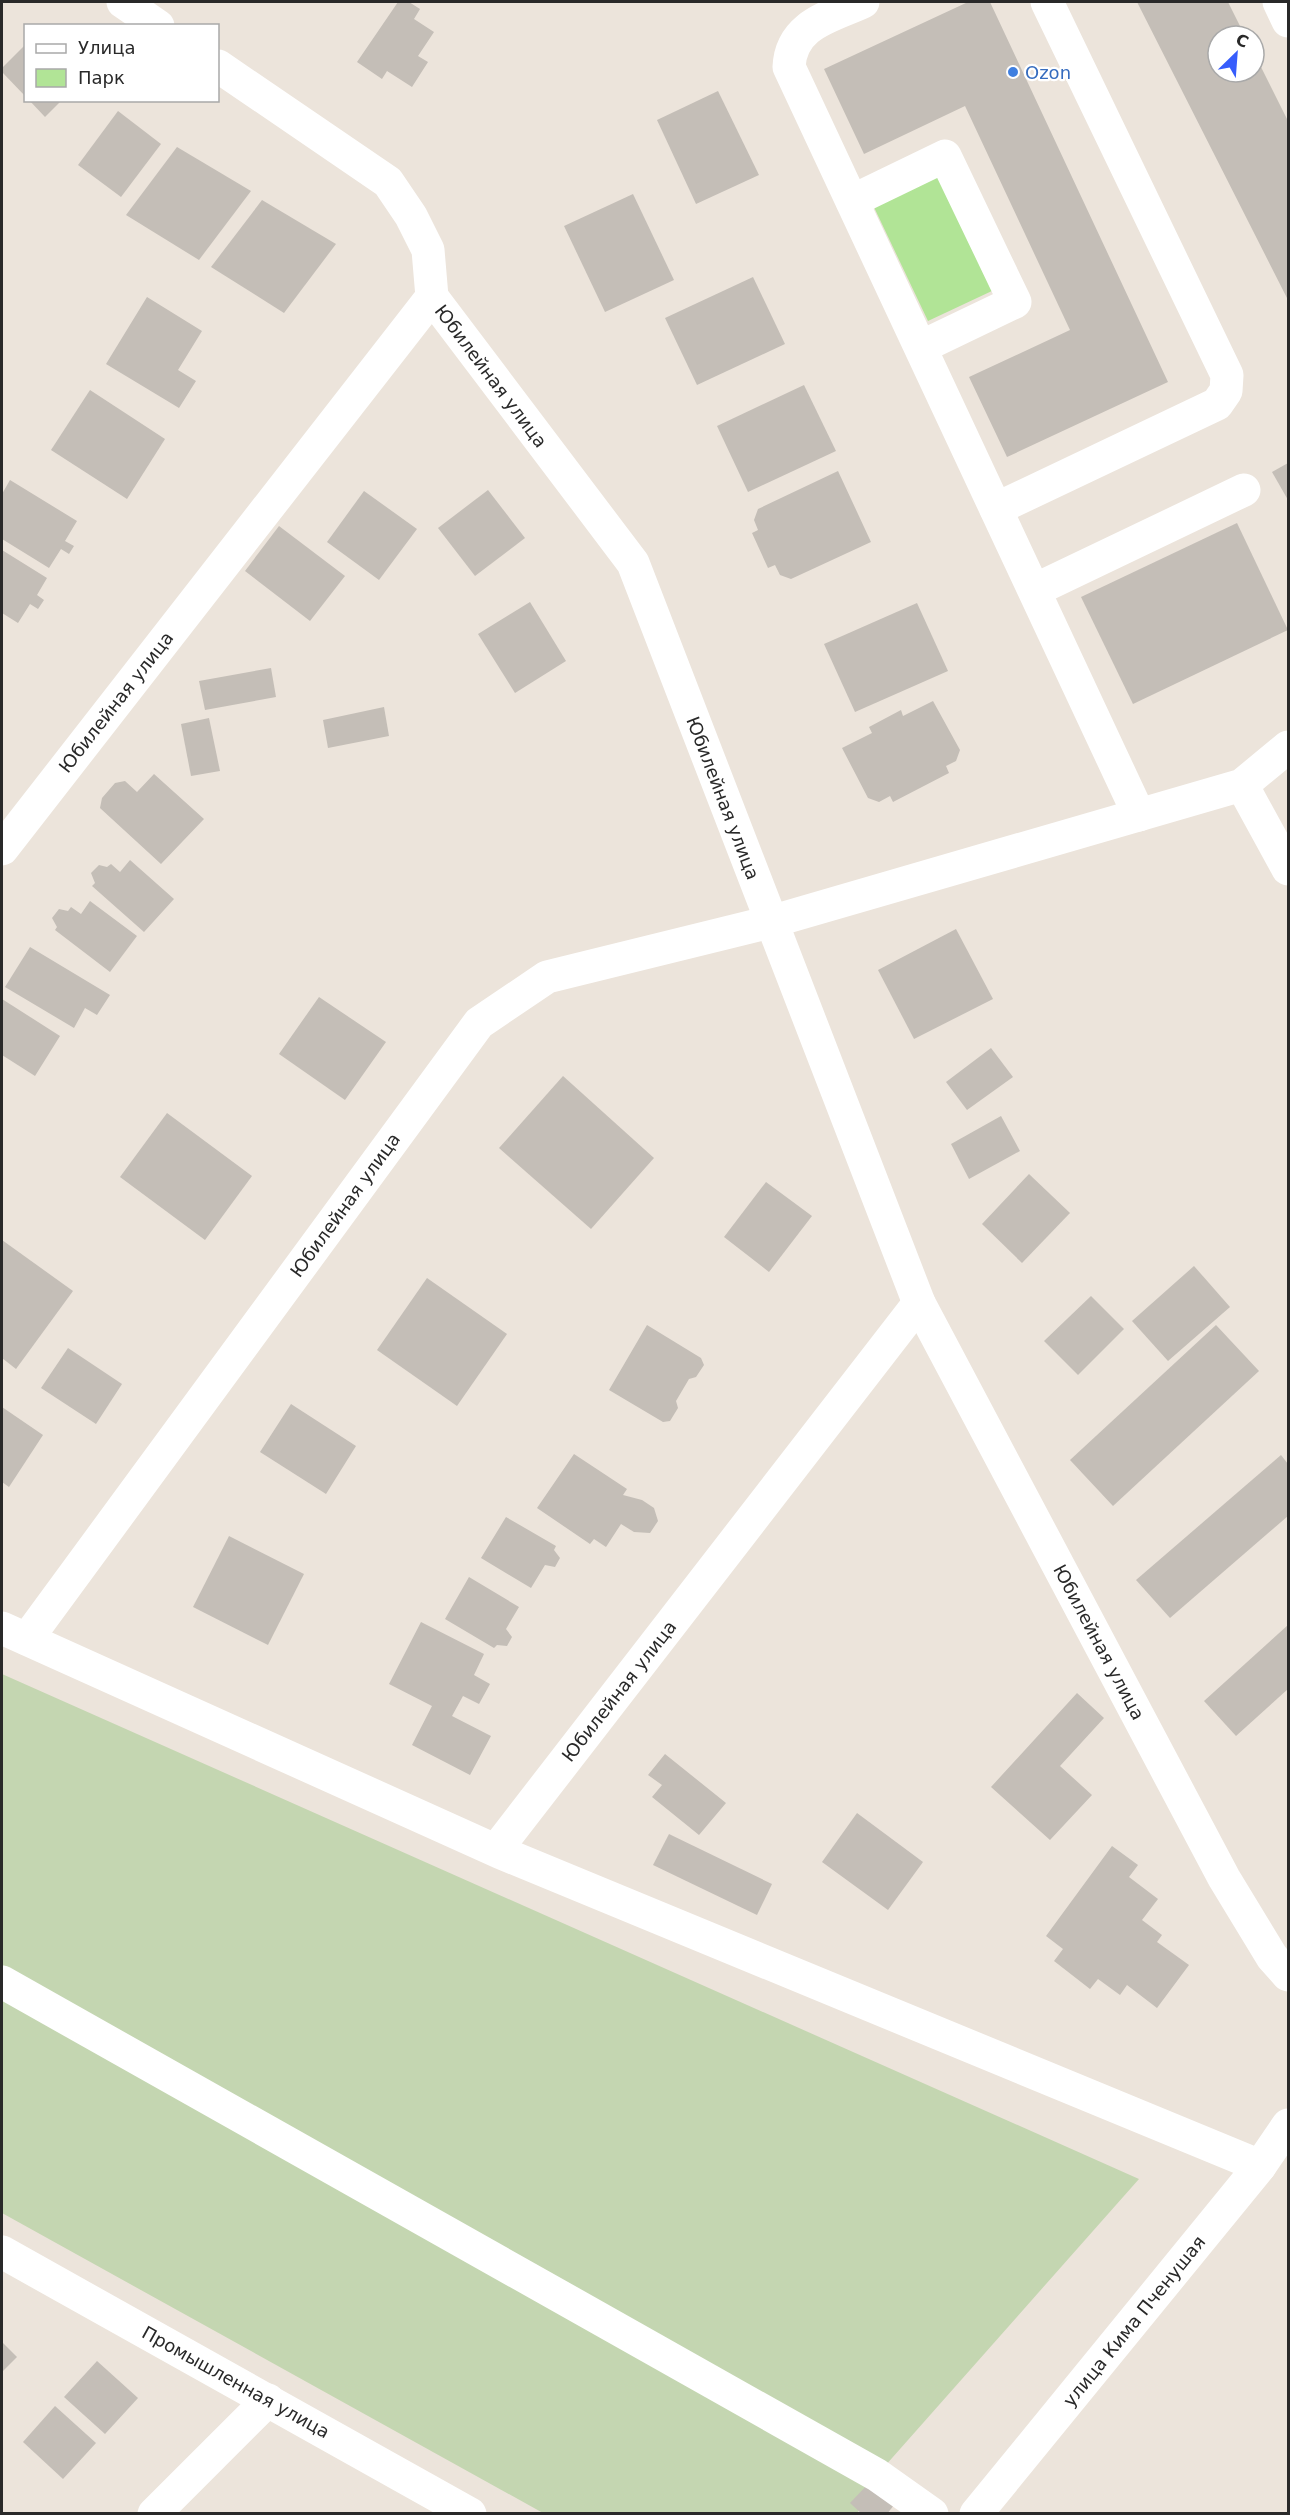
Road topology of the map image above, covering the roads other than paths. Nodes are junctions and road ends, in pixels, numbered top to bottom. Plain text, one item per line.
1 (123, 2) edge
2 (863, 2) edge
3 (1047, 2) edge
4 (1278, 2) edge
5 (1288, 21) edge
6 (155, 24) edge
7 (219, 67) edge
8 (852, 201) junction
9 (432, 297) junction
10 (921, 347) junction
11 (1244, 490) dead end
12 (996, 509) junction
13 (1035, 590) junction
14 (1288, 747) edge
15 (1242, 785) junction
16 (1139, 815) junction
17 (2, 849) edge
18 (1288, 869) edge
19 (770, 922) junction
20 (919, 1303) junction
21 (14, 1634) edge
22 (496, 1850) junction
23 (1288, 1974) edge
24 (2, 1982) edge
25 (1288, 2126) edge
26 (1260, 2166) junction
27 (2, 2252) edge
28 (268, 2400) junction
29 (154, 2514) edge
30 (470, 2514) edge
31 (932, 2514) edge
32 (976, 2514) edge

1 - 6 street
2 - 8 street
3 - 12 street
4 - 5 street
7 - 9 street
8 - 10 street
8 - 10 street
9 - 17 street, Юбилейная улица
9 - 19 street, Юбилейная улица
10 - 12 street
11 - 13 street
12 - 13 street
13 - 16 street
14 - 15 street
15 - 16 street
15 - 18 street
16 - 19 street
19 - 20 street, Юбилейная улица
19 - 21 street, Юбилейная улица
20 - 22 street, Юбилейная улица
20 - 23 street, Юбилейная улица
21 - 22 street
22 - 26 street
24 - 31 street
25 - 26 street, улица Кима Пченушая
26 - 32 street, улица Кима Пченушая
27 - 28 street, Промышленная улица
28 - 29 street
28 - 30 street, Промышленная улица

